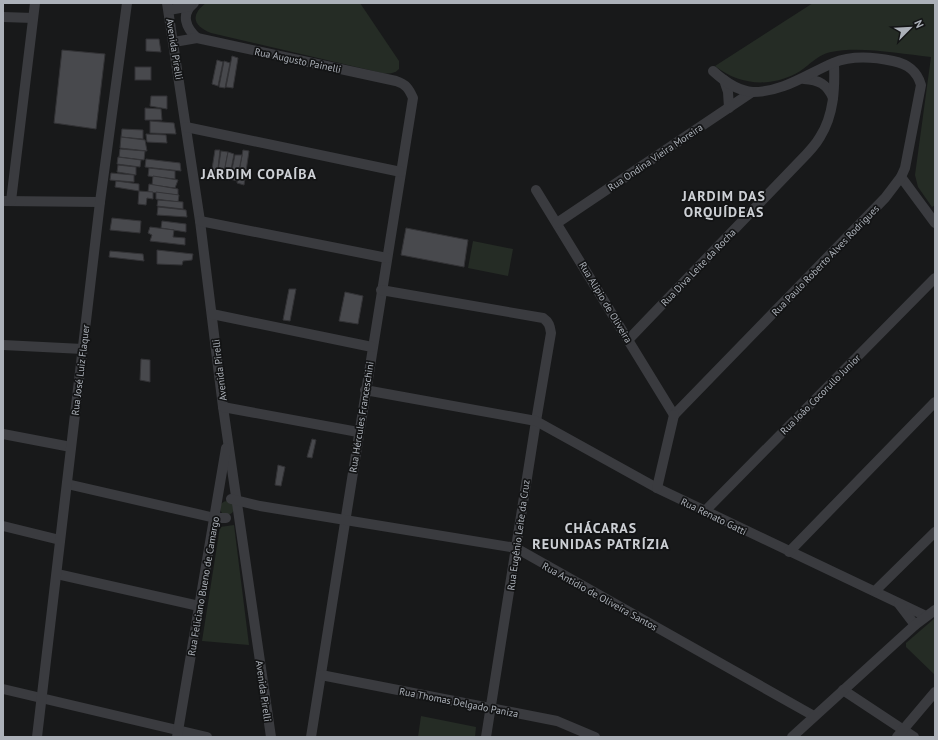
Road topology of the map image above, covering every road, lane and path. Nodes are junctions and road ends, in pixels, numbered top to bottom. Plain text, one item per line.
1 (35, 3) edge
2 (127, 3) edge
3 (192, 4) edge
4 (168, 6) edge
5 (3, 17) edge
6 (33, 18) junction
7 (197, 38) junction
8 (174, 42) junction
9 (834, 62) junction
10 (713, 71) dead end
11 (804, 79) junction
12 (724, 80) junction
13 (752, 92) junction
14 (413, 98) joint
15 (833, 98) junction
16 (729, 108) junction
17 (186, 127) junction
18 (401, 172) junction
19 (901, 177) junction
20 (536, 190) dead end
21 (7, 201) edge
22 (100, 202) junction
23 (200, 221) junction
24 (557, 223) junction
25 (935, 223) edge
26 (387, 258) junction
27 (935, 278) edge
28 (381, 290) junction
29 (212, 314) junction
30 (628, 339) junction
31 (3, 345) edge
32 (372, 347) junction
33 (83, 349) junction
34 (365, 390) junction
35 (935, 402) edge
36 (223, 407) junction
37 (674, 415) junction
38 (536, 421) junction
39 (358, 432) junction
40 (3, 434) edge
41 (228, 436) junction
42 (70, 447) junction
43 (67, 484) junction
44 (657, 488) junction
45 (217, 506) junction
46 (260, 506) junction
47 (234, 509) junction
48 (705, 511) junction
49 (215, 518) junction
50 (346, 520) junction
51 (3, 526) edge
52 (935, 532) edge
53 (60, 540) junction
54 (516, 548) junction
55 (789, 552) junction
56 (57, 574) junction
57 (875, 591) junction
58 (898, 602) junction
59 (199, 606) junction
60 (935, 610) edge
61 (926, 616) junction
62 (915, 625) junction
63 (321, 675) junction
64 (3, 689) edge
65 (843, 690) junction
66 (935, 692) edge
67 (41, 698) junction
68 (492, 708) junction
69 (814, 716) junction
70 (177, 733) edge
71 (900, 734) edge
72 (37, 737) edge
73 (207, 737) edge
74 (271, 737) edge
75 (311, 737) edge
76 (486, 737) edge
77 (595, 737) edge
78 (792, 737) edge
79 (914, 737) edge

1 - 6 street
2 - 22 street, Rua José Luiz Flaquer
3 - 4 street
3 - 7 street
4 - 8 street, Avenida Pirelli
5 - 6 street
6 - 21 street
7 - 8 street, Rua Augusto Painelli
7 - 14 street, Rua Augusto Painelli
8 - 17 street, Avenida Pirelli
9 - 11 street
9 - 15 street, Rua Diva Leite da Rocha
9 - 19 street, Rua Paulo Roberto Alves Rodrigues
10 - 12 street
11 - 13 street
11 - 15 street
12 - 13 street
12 - 16 street
13 - 16 street, Rua Ondina Vieira Moreira
14 - 18 street, Rua Hércules Franceschini
15 - 30 street, Rua Diva Leite da Rocha
16 - 24 street, Rua Ondina Vieira Moreira
17 - 18 street
17 - 23 street, Avenida Pirelli
18 - 26 street, Rua Hércules Franceschini
19 - 25 street
19 - 37 street, Rua Paulo Roberto Alves Rodrigues
20 - 24 street, Rua Alípio de Oliveira
21 - 22 street
22 - 33 street, Rua José Luiz Flaquer
23 - 26 street
23 - 29 street, Avenida Pirelli
24 - 30 street, Rua Alípio de Oliveira
26 - 28 street, Rua Hércules Franceschini
27 - 48 street, Rua João Cocorullo Junior
28 - 32 street, Rua Hércules Franceschini
28 - 38 street, Rua Eugênio Leite da Cruz
29 - 32 street
29 - 36 street, Avenida Pirelli
30 - 37 street, Rua Alípio de Oliveira
31 - 33 street
32 - 34 street, Rua Hércules Franceschini
33 - 42 street, Rua José Luiz Flaquer
34 - 38 street, Rua Renato Gatti
34 - 39 street, Rua Hércules Franceschini
35 - 55 street
36 - 39 street
36 - 41 street, Avenida Pirelli
37 - 44 street
38 - 44 street, Rua Renato Gatti
38 - 54 street, Rua Eugênio Leite da Cruz
39 - 50 street, Rua Hércules Franceschini
40 - 42 street
41 - 45 street, Rua Feliciano Bueno de Camargo
41 - 47 street, Avenida Pirelli
42 - 43 street, Rua José Luiz Flaquer
43 - 49 street
43 - 53 street, Rua José Luiz Flaquer
44 - 48 street, Rua Renato Gatti
45 - 47 street
45 - 47 street
45 - 49 street, Rua Feliciano Bueno de Camargo
46 - 47 street
46 - 47 street, Rua Antidio de Oliveira Santos
46 - 50 street, Rua Antidio de Oliveira Santos
47 - 49 street
47 - 74 street, Avenida Pirelli
48 - 55 street, Rua Renato Gatti
49 - 59 street, Rua Feliciano Bueno de Camargo
50 - 54 street, Rua Antidio de Oliveira Santos
50 - 63 street, Rua Hércules Franceschini
51 - 53 street
52 - 57 street
53 - 56 street, Rua José Luiz Flaquer
54 - 68 street, Rua Eugênio Leite da Cruz
54 - 69 street, Rua Antidio de Oliveira Santos
55 - 57 street, Rua Renato Gatti
56 - 59 street
56 - 67 street, Rua José Luiz Flaquer
57 - 58 street, Rua Renato Gatti
58 - 61 street, Rua Renato Gatti
58 - 62 street, Rua Renato Gatti
59 - 70 street, Rua Feliciano Bueno de Camargo
60 - 61 street
61 - 62 street
62 - 65 street
63 - 68 street, Rua Thomas Delgado Paniza
63 - 75 street, Rua Hércules Franceschini
64 - 67 street
65 - 69 street
65 - 71 street
66 - 71 street
67 - 70 street
67 - 72 street, Rua José Luiz Flaquer
68 - 76 street, Rua Eugênio Leite da Cruz
68 - 77 street, Rua Thomas Delgado Paniza
69 - 78 street
70 - 73 street
71 - 79 street

